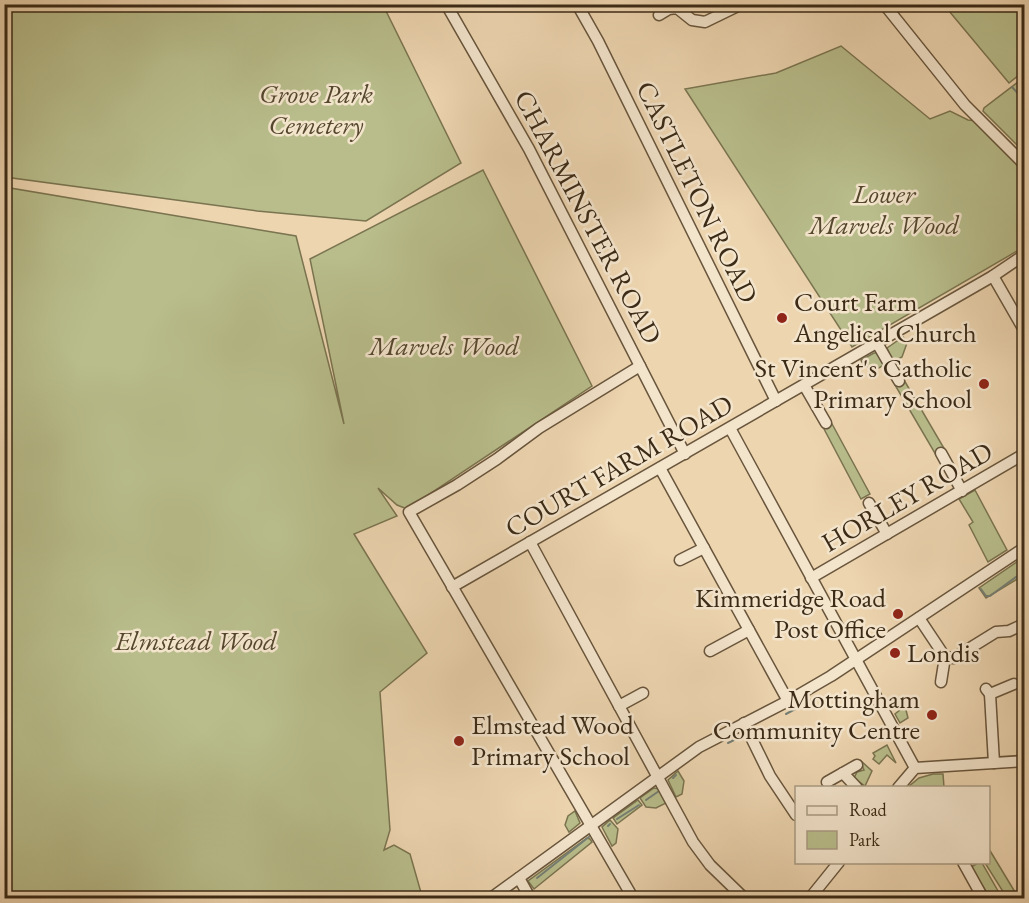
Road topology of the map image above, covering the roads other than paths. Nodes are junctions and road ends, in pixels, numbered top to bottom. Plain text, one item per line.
1 (446, 4) edge
2 (577, 4) edge
3 (742, 4) edge
4 (884, 4) edge
5 (659, 15) dead end
6 (1024, 164) edge
7 (1024, 255) edge
8 (993, 276) junction
9 (1024, 330) edge
10 (877, 343) junction
11 (640, 366) junction
12 (899, 381) dead end
13 (804, 384) junction
14 (776, 402) junction
15 (826, 423) dead end
16 (730, 428) junction
17 (941, 453) dead end
18 (1024, 453) edge
19 (685, 454) junction
20 (660, 468) junction
21 (962, 490) junction
22 (869, 503) dead end
23 (887, 534) junction
24 (530, 542) junction
25 (704, 548) junction
26 (1024, 548) edge
27 (680, 560) dead end
28 (811, 578) junction
29 (453, 587) junction
30 (919, 618) junction
31 (1024, 624) edge
32 (749, 630) junction
33 (710, 651) dead end
34 (950, 658) junction
35 (855, 660) junction
36 (941, 682) dead end
37 (1014, 684) dead end
38 (643, 693) dead end
39 (788, 701) junction
40 (619, 705) junction
41 (744, 723) junction
42 (1024, 761) edge
43 (994, 763) junction
44 (857, 765) dead end
45 (915, 768) junction
46 (843, 773) junction
47 (657, 776) junction
48 (827, 782) dead end
49 (855, 786) edge
50 (900, 786) edge
51 (795, 814) edge
52 (591, 825) junction
53 (837, 864) edge
54 (964, 864) edge
55 (519, 878) junction
56 (491, 898) edge
57 (530, 898) edge
58 (633, 898) edge
59 (744, 898) edge
60 (810, 898) edge
61 (983, 898) edge

1 - 11 street, CHARMINSTER ROAD
2 - 14 street, CASTLETON ROAD
3 - 5 street
4 - 6 street
7 - 8 street, COURT FARM ROAD
8 - 9 street
8 - 10 street, COURT FARM ROAD
10 - 12 street
10 - 13 street, COURT FARM ROAD
11 - 19 street, CHARMINSTER ROAD
11 - 29 street
13 - 14 street, COURT FARM ROAD
13 - 15 street
14 - 16 street, COURT FARM ROAD
16 - 19 street, COURT FARM ROAD
16 - 28 street
17 - 21 street
18 - 21 street, HORLEY ROAD
19 - 20 street, COURT FARM ROAD
20 - 24 street, COURT FARM ROAD
20 - 25 street
21 - 23 street, HORLEY ROAD
22 - 23 street
23 - 28 street, HORLEY ROAD
24 - 29 street, COURT FARM ROAD
24 - 40 street
25 - 27 street
25 - 32 street
26 - 30 street
28 - 35 street
29 - 52 street
30 - 34 street
30 - 35 street
31 - 34 street
32 - 33 street
32 - 39 street
34 - 36 street
35 - 39 street
35 - 45 street
37 - 43 street
38 - 40 street
39 - 41 street
40 - 47 street
41 - 47 street
41 - 51 street
42 - 43 street
43 - 45 street
44 - 46 street
45 - 50 street
46 - 48 street
46 - 49 street
47 - 52 street
47 - 59 street
52 - 55 street
52 - 58 street
53 - 60 street
54 - 61 street
55 - 56 street
55 - 57 street

